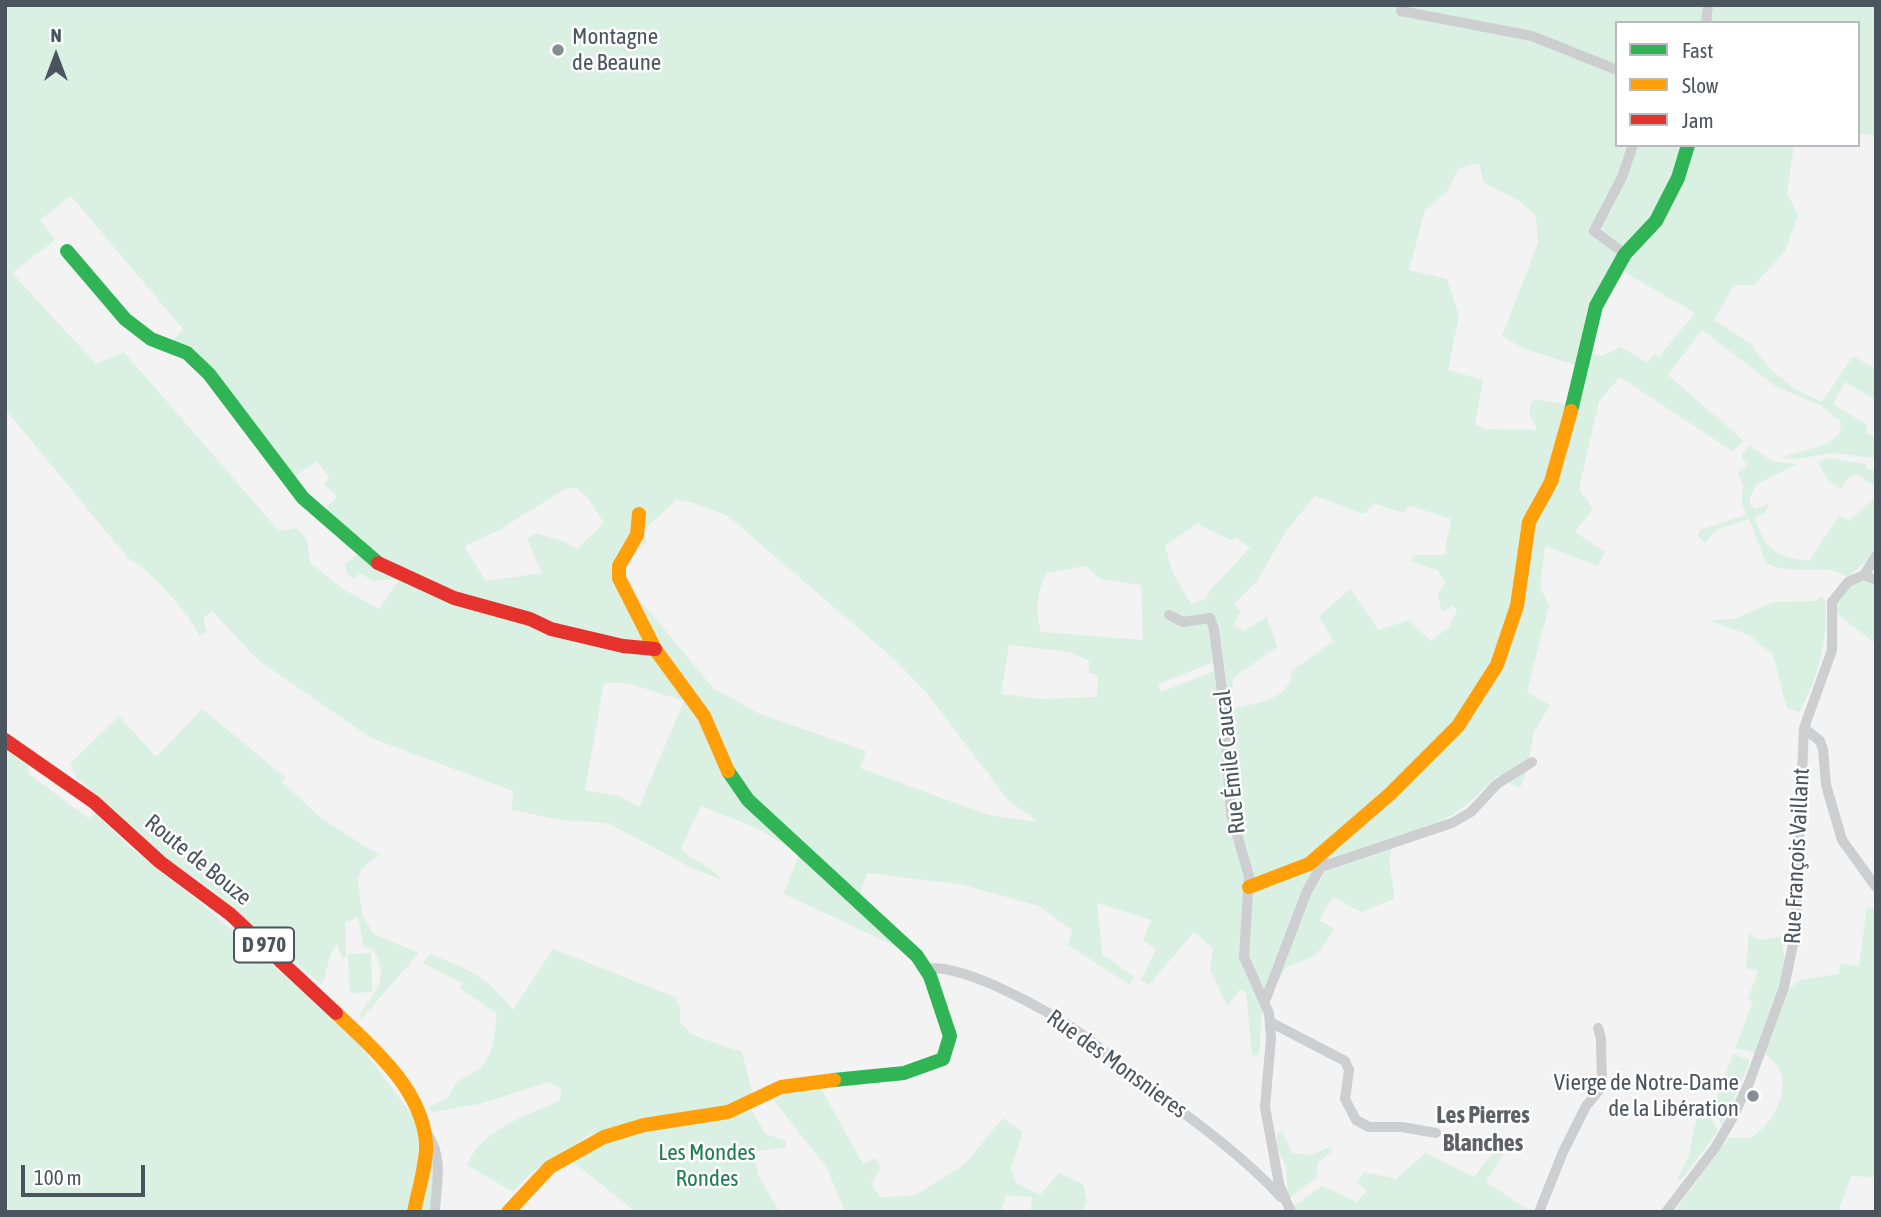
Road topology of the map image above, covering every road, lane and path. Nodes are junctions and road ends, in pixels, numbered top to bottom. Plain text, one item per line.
1 (1401, 11) dead end
2 (1615, 69) edge
3 (1632, 147) edge
4 (1687, 147) edge
5 (67, 251) dead end
6 (1625, 254) junction
7 (639, 514) dead end
8 (1876, 556) edge
9 (1864, 575) junction
10 (1876, 580) edge
11 (1169, 615) dead end
12 (655, 649) junction
13 (1804, 728) junction
14 (5, 740) edge
15 (1532, 762) dead end
16 (1331, 845) junction
17 (1321, 867) junction
18 (1250, 887) junction
19 (1876, 887) edge
20 (921, 963) junction
21 (1265, 1001) junction
22 (1270, 1022) junction
23 (1598, 1028) dead end
24 (425, 1130) junction
25 (1436, 1133) dead end
26 (1285, 1202) junction
27 (414, 1212) edge
28 (435, 1212) edge
29 (508, 1212) edge
30 (1291, 1212) edge
31 (1539, 1212) edge
32 (1666, 1212) edge

1 - 2 street
3 - 6 street
4 - 6 street
5 - 12 street
6 - 16 street
7 - 12 street
8 - 9 street
9 - 10 street
9 - 13 street, Rue François Vaillant
11 - 18 street, Rue Émile Caucal
12 - 20 street
13 - 19 street
13 - 32 street, Rue François Vaillant
14 - 24 street, Route de Bouze / D 970
15 - 17 street
16 - 17 street
16 - 18 street
17 - 21 street
18 - 21 street, Rue Émile Caucal
20 - 26 street, Rue des Monsnieres
20 - 29 street
21 - 22 street
22 - 25 street
22 - 26 street
23 - 31 street
24 - 27 street, Route de Bouze / D 970
24 - 28 street
26 - 30 street

